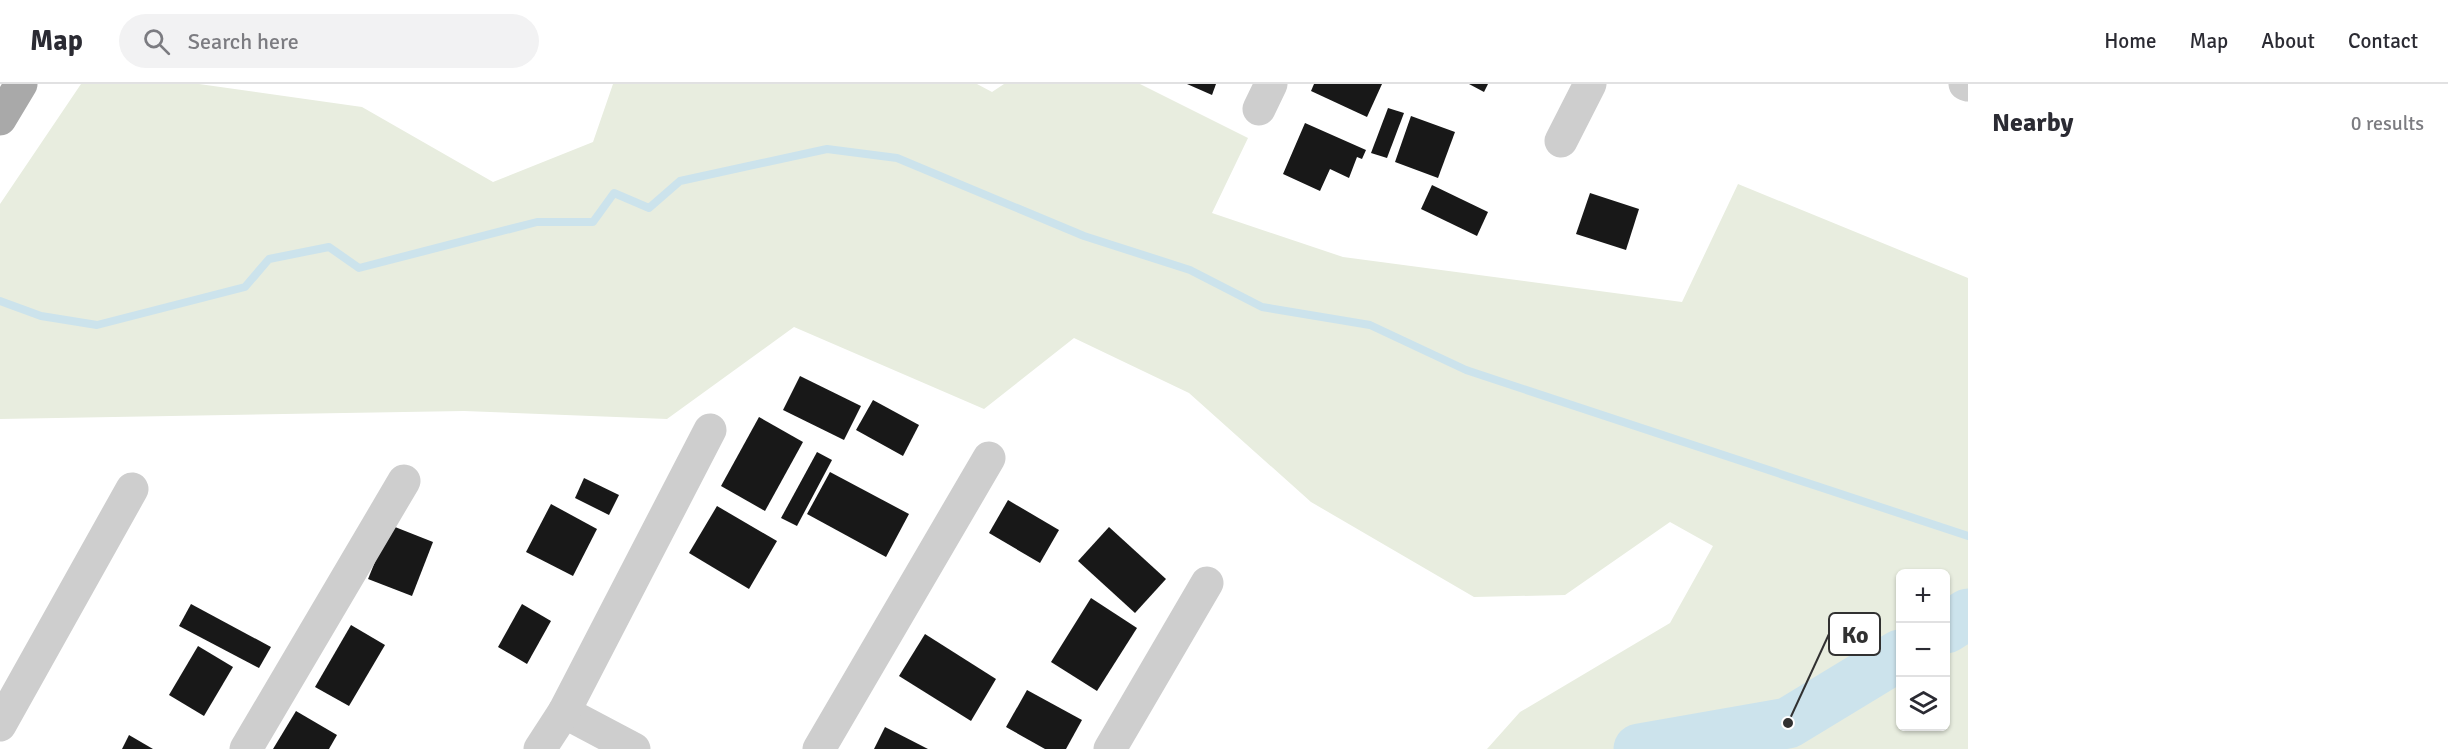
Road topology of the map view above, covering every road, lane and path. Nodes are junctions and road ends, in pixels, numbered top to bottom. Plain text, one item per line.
1 (21, 84) edge
2 (1590, 84) edge
3 (0, 119) edge
4 (1561, 141) dead end
5 (710, 430) dead end
6 (989, 458) dead end
7 (404, 481) dead end
8 (132, 489) dead end
9 (1207, 583) dead end
10 (564, 711) junction
11 (0, 725) edge
12 (246, 749) edge
13 (540, 749) edge
14 (634, 749) edge
15 (819, 749) edge
16 (1110, 749) edge

1 - 3 main road
2 - 4 street
5 - 10 street
6 - 15 street
7 - 12 street
8 - 11 street
9 - 16 street
10 - 13 street
10 - 14 street

